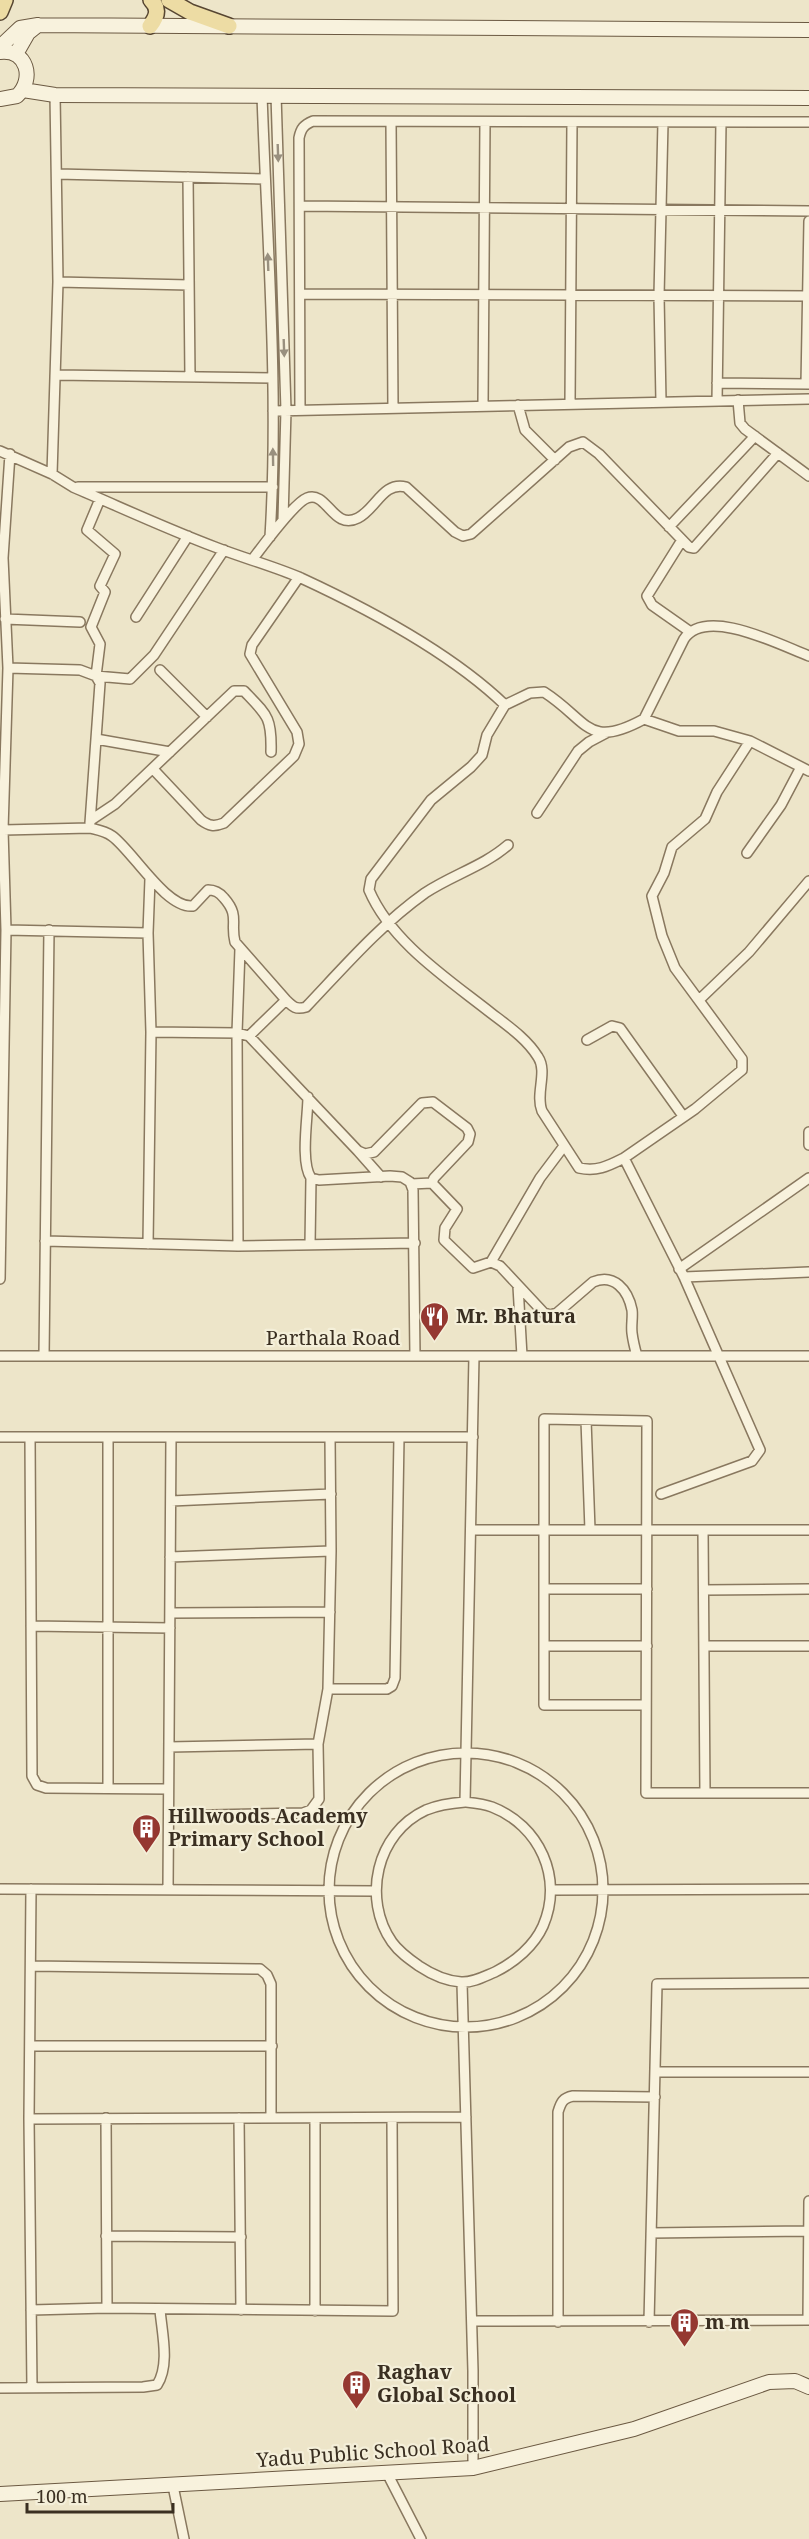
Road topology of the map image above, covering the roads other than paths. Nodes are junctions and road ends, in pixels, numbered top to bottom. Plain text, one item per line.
1 (151, 0) edge
2 (169, 0) edge
3 (38, 25) junction
4 (150, 26) junction
5 (229, 26) junction
6 (809, 30) edge
7 (0, 47) edge
8 (0, 52) edge
9 (16, 54) junction
10 (23, 90) junction
11 (55, 95) junction
12 (269, 95) junction
13 (809, 98) edge
14 (0, 99) edge
15 (391, 122) junction
16 (485, 122) junction
17 (572, 122) junction
18 (663, 122) junction
19 (721, 122) junction
20 (809, 122) edge
21 (57, 174) junction
22 (188, 177) junction
23 (265, 179) junction
24 (301, 206) junction
25 (392, 207) junction
26 (484, 208) junction
27 (572, 208) junction
28 (662, 209) junction
29 (720, 209) junction
30 (809, 211) edge
31 (809, 221) edge
32 (58, 282) junction
33 (189, 285) junction
34 (300, 294) junction
35 (392, 294) junction
36 (484, 295) junction
37 (718, 295) junction
38 (571, 296) junction
39 (659, 296) junction
40 (808, 296) edge
41 (55, 375) junction
42 (190, 377) junction
43 (272, 378) junction
44 (717, 383) junction
45 (808, 384) edge
46 (809, 399) edge
47 (738, 400) junction
48 (717, 401) junction
49 (661, 402) junction
50 (570, 404) junction
51 (483, 405) junction
52 (518, 405) junction
53 (393, 407) junction
54 (300, 409) junction
55 (286, 410) junction
56 (273, 411) junction
57 (755, 436) junction
58 (5, 453) edge
59 (778, 453) junction
60 (555, 460) junction
61 (51, 474) junction
62 (809, 476) edge
63 (73, 487) junction
64 (273, 487) junction
65 (100, 499) junction
66 (283, 520) junction
67 (669, 527) junction
68 (188, 536) junction
69 (270, 537) junction
70 (682, 540) junction
71 (224, 550) junction
72 (252, 560) junction
73 (299, 577) junction
74 (136, 617) dead end
75 (5, 619) junction
76 (80, 622) dead end
77 (689, 631) junction
78 (809, 656) edge
79 (8, 668) junction
80 (160, 669) dead end
81 (96, 676) junction
82 (505, 705) junction
83 (207, 717) junction
84 (644, 719) junction
85 (607, 733) junction
86 (96, 739) junction
87 (750, 741) junction
88 (170, 752) junction
89 (271, 752) dead end
90 (153, 769) junction
91 (805, 769) edge
92 (537, 813) dead end
93 (90, 824) junction
94 (3, 830) junction
95 (508, 845) dead end
96 (747, 854) dead end
97 (150, 879) junction
98 (809, 881) edge
99 (388, 922) junction
100 (6, 930) junction
101 (49, 930) junction
102 (148, 933) junction
103 (240, 949) junction
104 (286, 1000) junction
105 (699, 1000) junction
106 (151, 1032) junction
107 (237, 1033) junction
108 (249, 1036) junction
109 (587, 1040) dead end
110 (308, 1097) junction
111 (683, 1116) junction
112 (809, 1132) edge
113 (809, 1145) edge
114 (564, 1146) junction
115 (358, 1151) junction
116 (624, 1158) junction
117 (381, 1177) junction
118 (311, 1178) junction
119 (809, 1178) edge
120 (432, 1183) junction
121 (411, 1184) junction
122 (45, 1240) junction
123 (415, 1243) junction
124 (148, 1244) junction
125 (310, 1245) junction
126 (238, 1246) junction
127 (491, 1262) junction
128 (809, 1272) edge
129 (682, 1273) junction
130 (0, 1279) edge
131 (518, 1286) junction
132 (0, 1356) edge
133 (44, 1356) junction
134 (415, 1356) junction
135 (474, 1356) junction
136 (522, 1356) junction
137 (636, 1356) junction
138 (717, 1356) junction
139 (809, 1356) edge
140 (586, 1420) junction
141 (0, 1437) edge
142 (30, 1437) junction
143 (108, 1437) junction
144 (171, 1437) junction
145 (330, 1437) junction
146 (399, 1437) junction
147 (473, 1437) junction
148 (331, 1494) junction
149 (661, 1494) dead end
150 (171, 1501) junction
151 (471, 1530) junction
152 (544, 1530) junction
153 (590, 1530) junction
154 (647, 1530) junction
155 (703, 1530) junction
156 (809, 1530) edge
157 (331, 1551) junction
158 (170, 1557) junction
159 (544, 1589) junction
160 (647, 1589) junction
161 (809, 1589) edge
162 (704, 1590) junction
163 (330, 1612) junction
164 (170, 1613) junction
165 (31, 1626) junction
166 (109, 1627) junction
167 (170, 1628) junction
168 (544, 1646) junction
169 (647, 1646) junction
170 (704, 1646) junction
171 (809, 1646) edge
172 (327, 1689) junction
173 (646, 1705) junction
174 (318, 1744) junction
175 (169, 1747) junction
176 (466, 1751) junction
177 (108, 1788) junction
178 (168, 1789) junction
179 (705, 1793) junction
180 (809, 1793) edge
181 (465, 1802) junction
182 (169, 1816) junction
183 (0, 1889) edge
184 (31, 1889) junction
185 (809, 1889) edge
186 (168, 1890) junction
187 (551, 1890) junction
188 (603, 1890) junction
189 (328, 1891) junction
190 (375, 1891) junction
191 (31, 1966) junction
192 (462, 1983) junction
193 (809, 1983) edge
194 (464, 2030) junction
195 (31, 2046) junction
196 (272, 2046) junction
197 (655, 2072) junction
198 (809, 2072) edge
199 (655, 2097) junction
200 (466, 2117) junction
201 (106, 2118) junction
202 (239, 2118) junction
203 (271, 2118) junction
204 (315, 2118) junction
205 (392, 2118) junction
206 (29, 2119) junction
207 (809, 2201) edge
208 (809, 2231) edge
209 (651, 2233) junction
210 (106, 2236) junction
211 (241, 2237) junction
212 (107, 2308) junction
213 (31, 2310) junction
214 (160, 2310) junction
215 (241, 2310) junction
216 (315, 2311) junction
217 (472, 2321) junction
218 (558, 2322) junction
219 (650, 2322) junction
220 (32, 2387) junction
221 (809, 2387) edge
222 (0, 2388) edge
223 (473, 2468) junction
224 (387, 2473) junction
225 (172, 2486) junction
226 (0, 2494) edge
227 (184, 2539) edge
228 (421, 2539) edge

1 - 4 main road
2 - 5 main road
3 - 4 street
3 - 7 street
3 - 9 street
4 - 5 street
5 - 6 street
8 - 9 street
9 - 10 street
10 - 11 street
10 - 14 street
11 - 12 street
11 - 21 street
12 - 13 street
12 - 23 street
12 -> 55 street
15 - 16 street
15 - 24 street
15 - 25 street
16 - 17 street
16 - 26 street
17 - 18 street
17 - 27 street
18 - 19 street
18 - 28 street
19 - 20 street
19 - 29 street
21 - 22 street
21 - 32 street
22 - 23 street
22 - 33 street
43 -> 23 street
24 - 25 street
24 - 34 street
25 - 26 street
25 - 35 street
26 - 27 street
26 - 36 street
27 - 28 street
27 - 38 street
28 - 29 street
28 - 39 street
29 - 30 street
29 - 37 street
31 - 40 street
32 - 33 street
32 - 41 street
33 - 42 street
34 - 35 street
34 - 54 street
35 - 36 street
35 - 53 street
36 - 38 street
36 - 51 street
37 - 39 street
37 - 40 street
37 - 44 street
38 - 39 street
38 - 50 street
39 - 49 street
40 - 45 street
41 - 42 street
41 - 61 street
42 - 43 street
43 - 56 street
44 - 45 street
44 - 48 street
46 - 47 street
47 - 48 street
47 - 57 street
48 - 49 street
49 - 50 street
50 - 52 street
51 - 52 street
51 - 53 street
52 - 60 street
53 - 54 street
54 - 55 street
55 - 56 street
55 - 66 street
64 -> 56 street
57 - 59 street
57 - 67 street
58 - 61 street
58 - 75 street
59 - 62 street
59 - 70 street
60 - 66 street
60 - 67 street
61 - 63 street
63 - 64 street
63 - 65 street
64 - 69 street
65 - 68 street
65 - 81 street
66 - 69 street
67 - 70 street
68 - 71 street
68 - 74 street
69 - 72 street
70 - 77 street
71 - 72 street
71 - 81 street
72 - 73 street
73 - 82 street
73 - 90 street
75 - 76 street
75 - 79 street
77 - 78 street
77 - 84 street
79 - 81 street
79 - 94 street
80 - 83 street
81 - 86 street
82 - 85 street
82 - 99 street
83 - 88 street
83 - 89 street
84 - 85 street
84 - 87 street
85 - 92 street
86 - 88 street
86 - 93 street
87 - 91 street
87 - 105 street
88 - 90 street
90 - 93 street
91 - 96 street
93 - 94 street
93 - 97 street
94 - 100 street
95 - 99 street
97 - 102 street
97 - 103 street
98 - 105 street
99 - 104 street
99 - 114 street
100 - 101 street
100 - 130 street
101 - 102 street
101 - 122 street
102 - 106 street
103 - 104 street
103 - 107 street
104 - 108 street
105 - 111 street
106 - 107 street
106 - 124 street
107 - 108 street
107 - 126 street
108 - 110 street
109 - 111 street
110 - 115 street
110 - 118 street
111 - 116 street
112 - 113 street
114 - 116 street
114 - 127 street
115 - 117 street
115 - 120 street
116 - 129 street
117 - 118 street
117 - 121 street
118 - 125 street
119 - 129 street
120 - 121 street
120 - 127 street
121 - 123 street
122 - 124 street
122 - 133 street
123 - 125 street
123 - 134 street
124 - 126 street
125 - 126 street
127 - 131 street
128 - 129 street
129 - 138 street
131 - 136 street
131 - 137 street
132 - 133 street, Parthala Road
133 - 134 street, Parthala Road
134 - 135 street, Parthala Road
135 - 136 street, Parthala Road
135 - 147 street
136 - 137 street, Parthala Road
137 - 138 street, Parthala Road
138 - 139 street, Parthala Road
138 - 149 street
140 - 152 street
140 - 153 street
140 - 154 street
141 - 142 street
142 - 143 street
142 - 165 street
143 - 144 street
143 - 166 street
144 - 145 street
144 - 150 street
145 - 146 street
145 - 148 street
146 - 147 street
146 - 172 street
147 - 151 street
148 - 150 street
148 - 157 street
150 - 158 street
151 - 152 street
151 - 176 street
152 - 153 street
152 - 159 street
153 - 154 street
154 - 155 street
154 - 160 street
155 - 156 street
155 - 162 street
157 - 158 street
157 - 163 street
158 - 164 street
159 - 160 street
159 - 168 street
160 - 169 street
161 - 162 street
162 - 170 street
163 - 164 street
163 - 172 street
164 - 167 street
165 - 166 street
165 - 177 street
166 - 167 street
166 - 177 street
167 - 175 street
168 - 169 street
168 - 173 street
169 - 173 street
170 - 171 street
170 - 179 street
172 - 174 street
173 - 179 street
174 - 175 street
174 - 182 street
175 - 178 street
176 - 181 street
176 - 188 street
176 - 189 street
177 - 178 street
178 - 182 street
179 - 180 street
181 - 187 street
181 - 190 street
182 - 186 street
183 - 184 street
184 - 186 street
184 - 191 street
185 - 188 street
186 - 189 street
187 - 188 street
187 - 192 street
188 - 194 street
189 - 190 street
189 - 194 street
190 - 192 street
191 - 195 street
191 - 196 street
192 - 194 street
193 - 197 street
194 - 200 street
195 - 196 street
195 - 206 street
196 - 203 street
197 - 198 street
197 - 199 street
199 - 209 street
199 - 218 street
200 - 205 street
200 - 217 street
201 - 202 street
201 - 206 street
201 - 210 street
202 - 203 street
202 - 211 street
203 - 204 street
204 - 205 street
204 - 216 street
205 - 216 street
206 - 213 street
207 - 208 street
208 - 209 street
208 - 219 street
209 - 219 street
210 - 211 street
210 - 212 street
211 - 215 street
212 - 213 street
212 - 214 street
213 - 220 street
214 - 215 street
214 - 220 street
215 - 216 street
217 - 218 street
217 - 223 street
218 - 219 street
220 - 222 street
221 - 223 street, Yadu Public School Road
223 - 224 street, Yadu Public School Road
224 - 225 street, Yadu Public School Road
224 - 228 street
225 - 226 street, Yadu Public School Road
225 - 227 street

